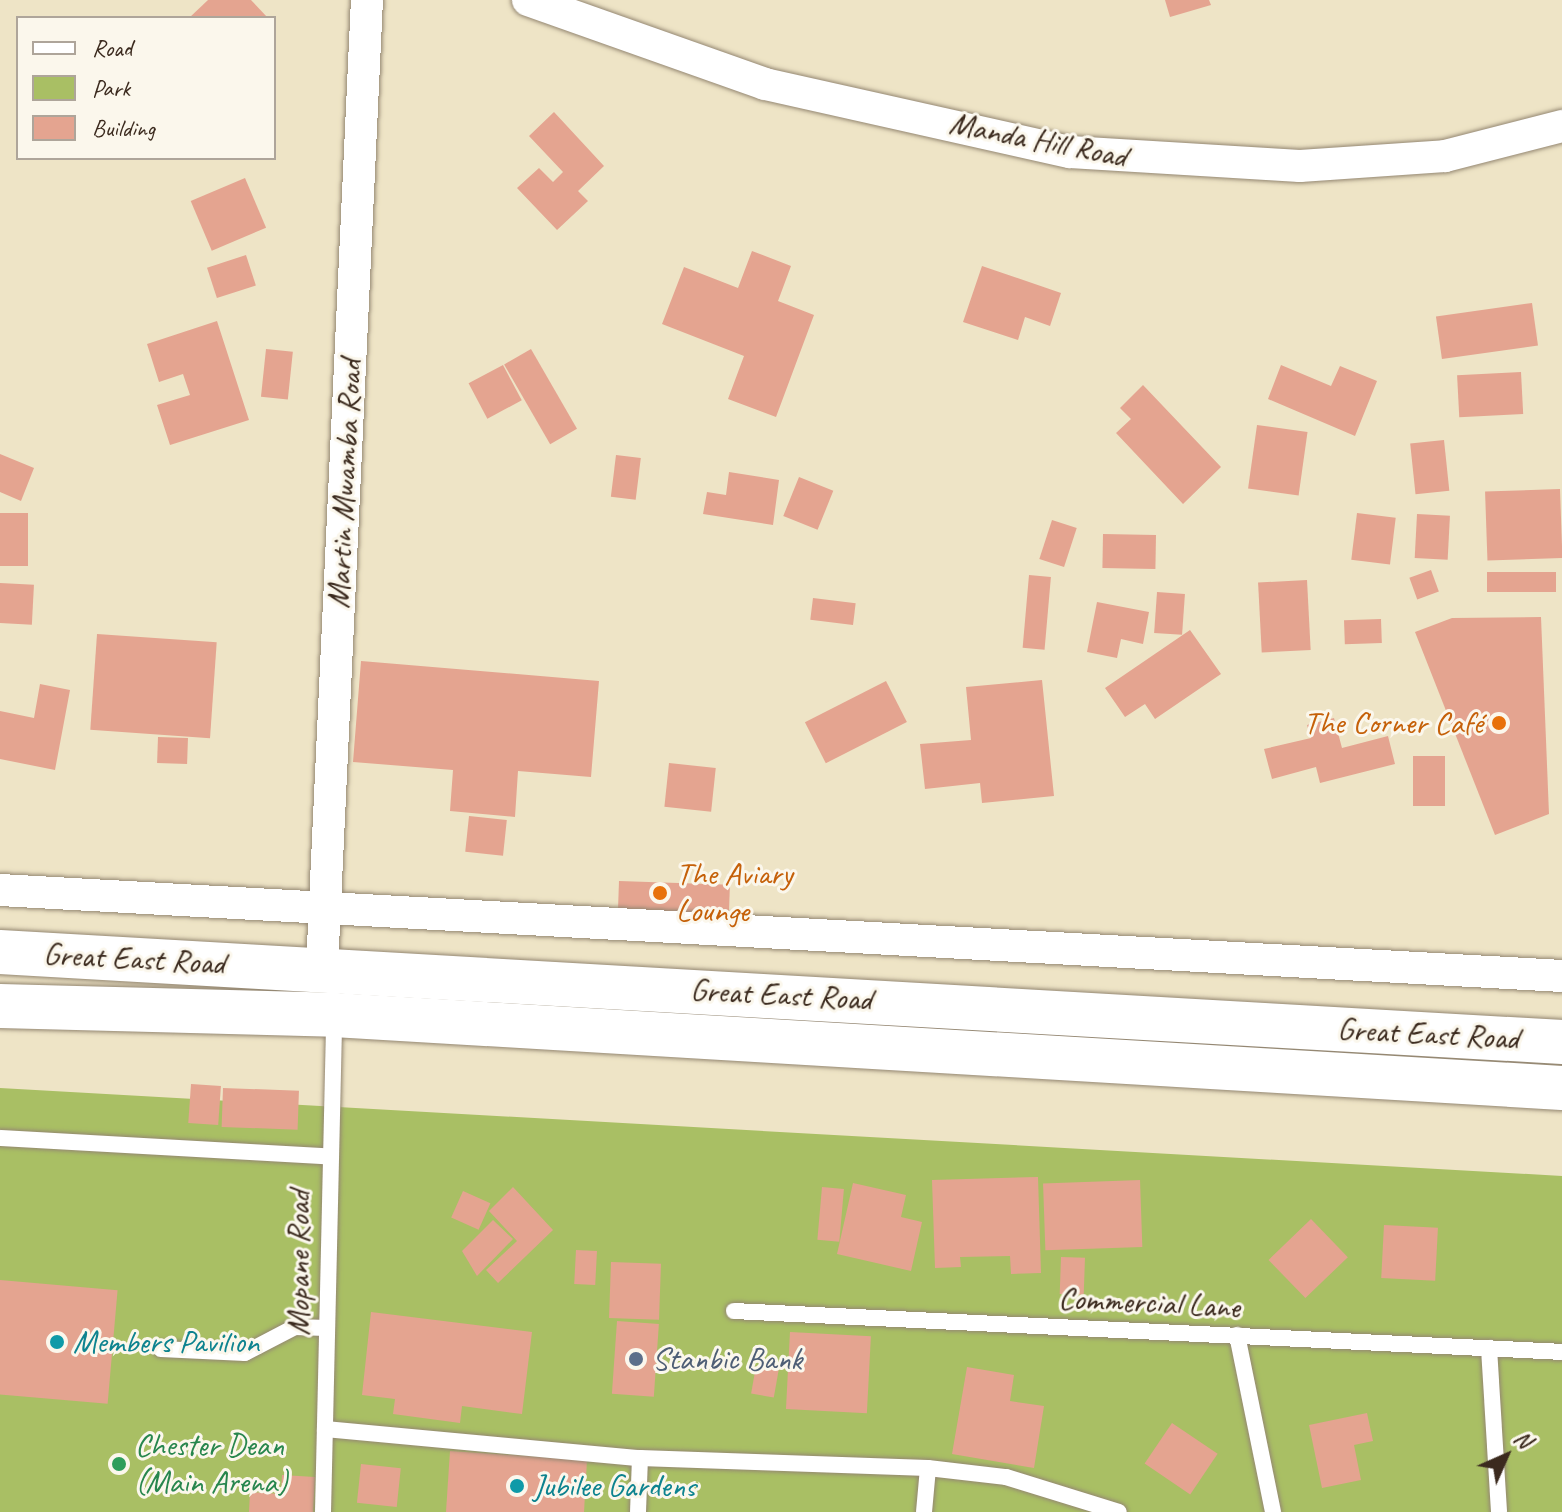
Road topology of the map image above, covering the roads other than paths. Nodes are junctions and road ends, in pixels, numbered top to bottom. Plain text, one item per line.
1 (367, 0) edge
2 (528, 0) edge
3 (1562, 126) edge
4 (0, 890) edge
5 (325, 910) junction
6 (0, 952) edge
7 (322, 968) junction
8 (1562, 976) edge
9 (0, 1006) edge
10 (334, 1015) junction
11 (1562, 1042) edge
12 (1562, 1088) edge
13 (0, 1138) edge
14 (327, 1156) junction
15 (734, 1311) dead end
16 (327, 1328) junction
17 (1237, 1335) junction
18 (1489, 1348) junction
19 (161, 1349) dead end
20 (1562, 1352) edge
21 (325, 1429) junction
22 (640, 1458) junction
23 (928, 1468) junction
24 (323, 1512) edge
25 (638, 1512) edge
26 (924, 1512) edge
27 (1119, 1512) edge
28 (1273, 1512) edge
29 (1499, 1512) edge

1 - 5 street, Martin Mwamba Road
2 - 3 street, Manda Hill Road
4 - 5 street
5 - 7 street, Martin Mwamba Road
5 - 8 street
6 - 7 main road, Great East Road
7 - 11 main road, Great East Road
9 - 10 main road, Great East Road
10 - 12 main road, Great East Road
10 - 14 lane, Mopane Road
13 - 14 lane
14 - 16 lane, Mopane Road
15 - 17 lane, Commercial Lane
16 - 19 lane
16 - 21 lane, Mopane Road
17 - 18 lane, Commercial Lane
17 - 28 lane
18 - 20 lane, Commercial Lane
18 - 29 lane
21 - 22 lane
21 - 24 lane, Mopane Road
22 - 23 lane
22 - 25 lane
23 - 26 lane
23 - 27 lane

